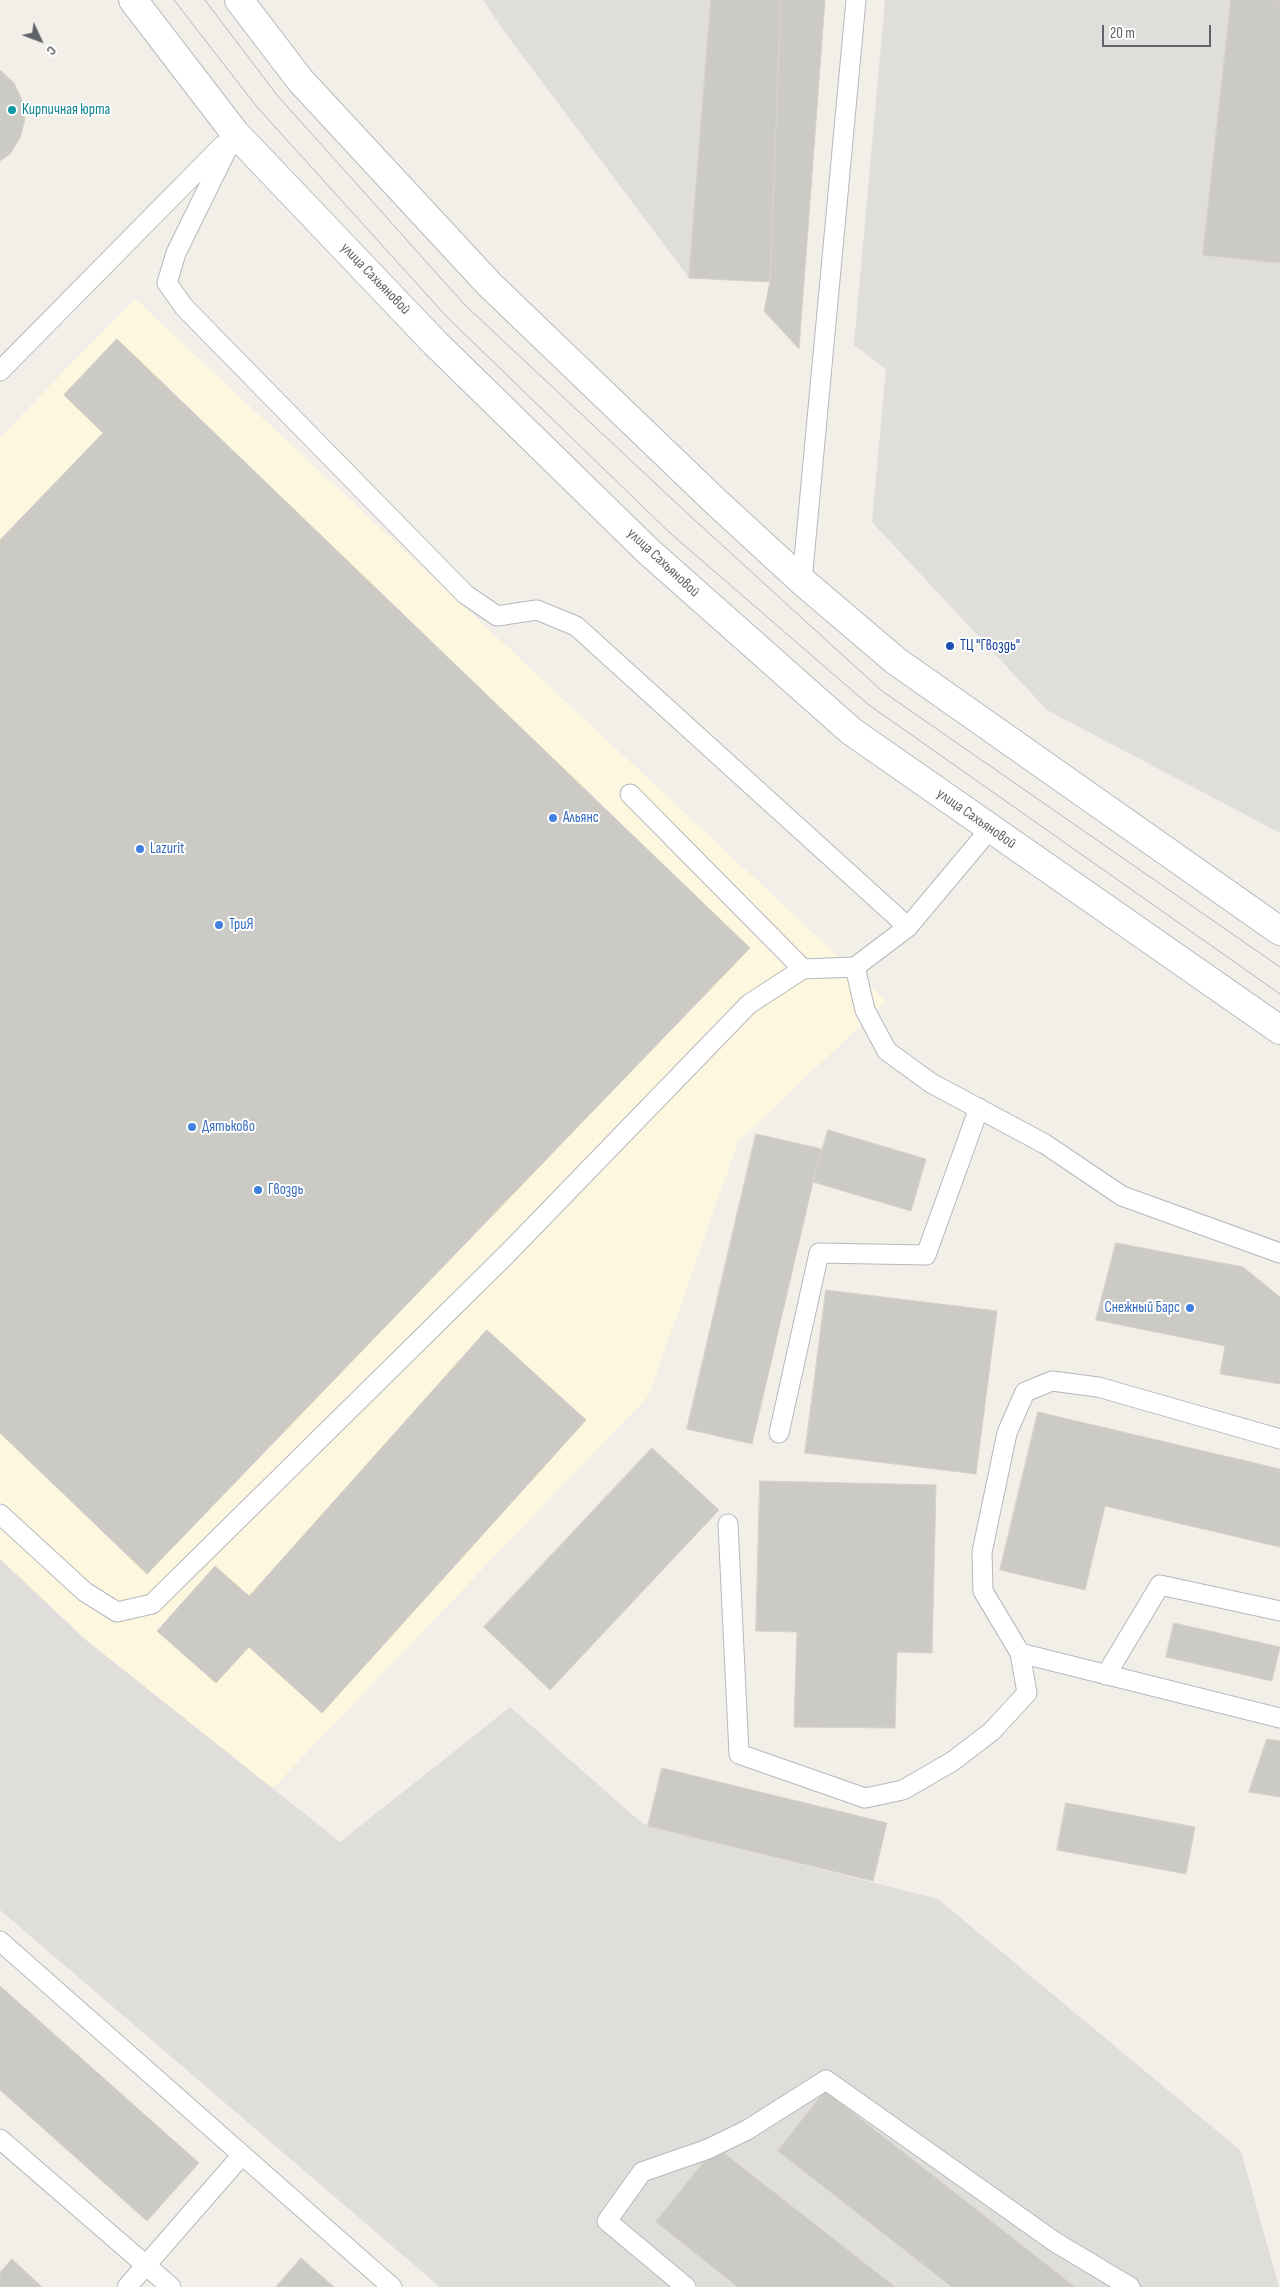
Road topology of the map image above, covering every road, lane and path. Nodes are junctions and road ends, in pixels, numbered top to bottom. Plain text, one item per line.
1 (133, 0) edge
2 (239, 0) edge
3 (856, 0) edge
4 (234, 133) junction
5 (0, 372) edge
6 (802, 581) junction
7 (630, 794) dead end
8 (990, 829) junction
9 (908, 927) junction
10 (1280, 931) edge
11 (854, 967) junction
12 (803, 969) junction
13 (1280, 1030) edge
14 (979, 1108) junction
15 (1280, 1253) edge
16 (779, 1433) dead end
17 (1280, 1439) edge
18 (0, 1514) edge
19 (728, 1524) dead end
20 (1280, 1611) edge
21 (1020, 1653) junction
22 (1106, 1674) junction
23 (1280, 1718) edge
24 (0, 1941) edge
25 (0, 2139) edge
26 (242, 2155) junction
27 (146, 2266) junction
28 (127, 2287) edge
29 (171, 2287) edge
30 (392, 2287) edge
31 (686, 2287) edge
32 (1130, 2287) edge

1 - 4 main road, улица Сахьяновой
2 - 6 main road
3 - 6 lane
4 - 5 lane
4 - 8 main road, улица Сахьяновой
4 - 9 lane
6 - 10 main road
7 - 12 lane
8 - 9 lane
8 - 13 main road, улица Сахьяновой
9 - 11 lane
11 - 12 lane
11 - 14 lane
12 - 18 lane
14 - 15 lane
14 - 16 lane
17 - 21 lane
19 - 21 lane
20 - 22 lane
21 - 22 lane
22 - 23 lane
24 - 26 lane
25 - 27 lane
26 - 27 lane
26 - 30 lane
27 - 28 lane
27 - 29 lane
31 - 32 lane

